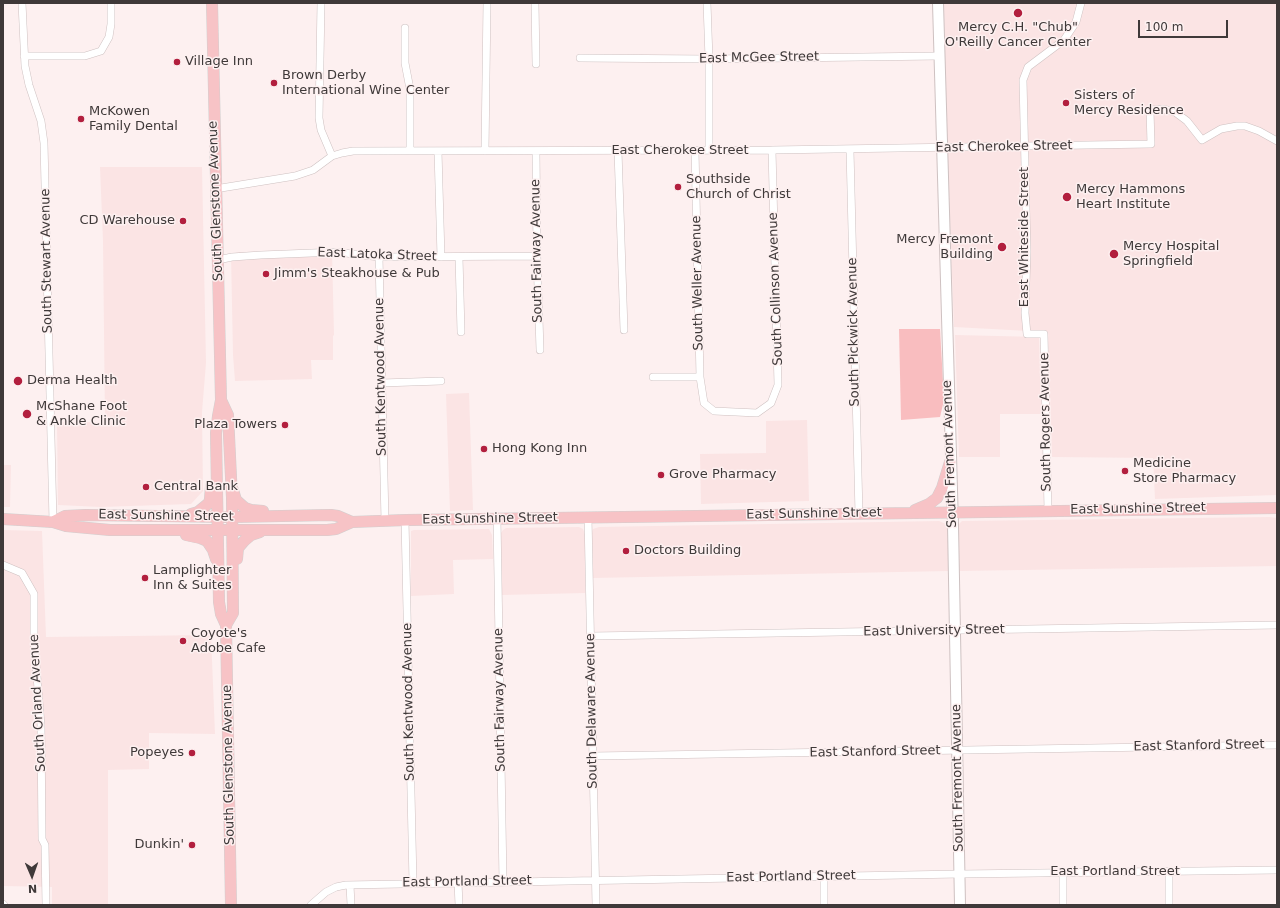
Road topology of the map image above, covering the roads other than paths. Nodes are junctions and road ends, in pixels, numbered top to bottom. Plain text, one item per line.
1 (22, 3) edge
2 (110, 3) edge
3 (212, 3) edge
4 (321, 3) edge
5 (487, 3) edge
6 (535, 3) edge
7 (707, 3) edge
8 (938, 3) edge
9 (1081, 3) edge
10 (405, 28) dead end
11 (24, 56) junction
12 (939, 56) junction
13 (580, 58) dead end
14 (710, 59) junction
15 (536, 64) dead end
16 (1277, 141) edge
17 (1025, 147) junction
18 (942, 148) junction
19 (695, 150) junction
20 (709, 150) junction
21 (772, 150) junction
22 (850, 150) junction
23 (410, 151) junction
24 (438, 151) junction
25 (485, 151) junction
26 (536, 151) junction
27 (618, 152) junction
28 (332, 156) junction
29 (215, 189) junction
30 (537, 256) junction
31 (378, 257) junction
32 (440, 257) junction
33 (459, 257) junction
34 (218, 260) junction
35 (624, 330) dead end
36 (461, 332) dead end
37 (1044, 334) joint
38 (540, 350) dead end
39 (653, 377) dead end
40 (700, 377) junction
41 (441, 381) dead end
42 (382, 383) junction
43 (221, 400) junction
44 (714, 411) joint
45 (216, 433) junction
46 (950, 462) junction
47 (231, 483) junction
48 (1277, 508) edge
49 (1048, 510) junction
50 (952, 512) junction
51 (908, 513) junction
52 (859, 514) junction
53 (179, 516) junction
54 (331, 516) junction
55 (218, 517) junction
56 (232, 517) junction
57 (588, 517) junction
58 (496, 519) junction
59 (3, 520) edge
60 (405, 520) junction
61 (385, 521) junction
62 (53, 522) junction
63 (352, 522) junction
64 (110, 530) junction
65 (218, 530) junction
66 (232, 530) junction
67 (265, 530) junction
68 (3, 565) edge
69 (218, 569) junction
70 (233, 605) junction
71 (226, 625) junction
72 (1277, 625) edge
73 (954, 630) junction
74 (591, 636) junction
75 (1277, 745) edge
76 (957, 750) junction
77 (593, 756) junction
78 (1277, 870) edge
79 (1062, 872) junction
80 (1168, 872) junction
81 (960, 874) junction
82 (824, 876) junction
83 (595, 880) junction
84 (458, 882) junction
85 (503, 882) junction
86 (413, 883) junction
87 (350, 885) junction
88 (46, 905) edge
89 (231, 905) edge
90 (311, 905) edge
91 (350, 905) edge
92 (459, 905) edge
93 (596, 905) edge
94 (824, 905) edge
95 (960, 905) edge
96 (1063, 905) edge
97 (1169, 905) edge

1 - 11 street, South Stewart Avenue
2 - 11 street
3 - 29 main road, South Glenstone Avenue
4 - 28 street
5 - 25 street
6 - 15 street
7 - 14 street
8 - 12 main road, South Fremont Avenue
9 - 17 street, East Whiteside Street
10 - 23 street
11 - 62 street, South Stewart Avenue
12 - 14 street, East McGee Street
12 - 18 main road, South Fremont Avenue
13 - 14 street, East McGee Street
14 - 20 street
16 - 17 street, East Cherokee Street
17 - 18 street, East Cherokee Street
17 - 37 street, East Whiteside Street
18 - 22 street, East Cherokee Street
18 - 46 main road, South Fremont Avenue
19 - 20 street, East Cherokee Street
19 - 27 street, East Cherokee Street
19 - 40 street, South Weller Avenue
20 - 21 street, East Cherokee Street
21 - 22 street, East Cherokee Street
21 - 44 street, South Collinson Avenue
22 - 52 street, South Pickwick Avenue
23 - 24 street, East Cherokee Street
23 - 28 street, East Cherokee Street
24 - 25 street, East Cherokee Street
24 - 32 street
25 - 26 street, East Cherokee Street
26 - 27 street, East Cherokee Street
26 - 30 street, South Fairway Avenue
27 - 35 street
28 - 29 street, East Cherokee Street
29 - 34 main road, South Glenstone Avenue
30 - 33 street, East Latoka Street
30 - 38 street, South Fairway Avenue
31 - 32 street, East Latoka Street
31 - 34 street, East Latoka Street
31 - 42 street, South Kentwood Avenue
32 - 33 street, East Latoka Street
33 - 36 street
34 - 43 main road, South Glenstone Avenue
37 - 49 street, South Rogers Avenue
39 - 40 street
40 - 44 street, South Weller Avenue
41 - 42 street
42 - 61 street, South Kentwood Avenue
43 - 45 main road, South Glenstone Avenue
43 - 47 main road, South Glenstone Avenue
45 - 53 main road
45 - 55 main road, South Glenstone Avenue
46 - 50 main road, South Fremont Avenue
46 - 51 main road
47 - 54 main road
47 - 56 main road, South Glenstone Avenue
48 - 49 main road, East Sunshine Street
49 - 50 main road, East Sunshine Street
50 - 51 main road, East Sunshine Street
50 - 73 main road, South Fremont Avenue
51 - 52 main road, East Sunshine Street
52 - 57 main road, East Sunshine Street
53 - 55 main road, East Sunshine Street
53 - 62 main road, East Sunshine Street
54 - 56 main road, East Sunshine Street
54 - 63 main road, East Sunshine Street
55 - 56 main road, East Sunshine Street
55 - 65 main road, South Glenstone Avenue
56 - 66 main road, South Glenstone Avenue
57 - 58 main road, East Sunshine Street
57 - 74 street, South Delaware Avenue
58 - 60 main road, East Sunshine Street
58 - 85 street, South Fairway Avenue
59 - 62 main road, East Sunshine Street
60 - 61 main road, East Sunshine Street
60 - 86 street, South Kentwood Avenue
61 - 63 main road, East Sunshine Street
62 - 64 main road, East Sunshine Street
63 - 67 main road, East Sunshine Street
64 - 65 main road, East Sunshine Street
64 - 69 main road
65 - 66 main road, East Sunshine Street
65 - 69 main road, South Glenstone Avenue
66 - 67 main road, East Sunshine Street
66 - 70 main road, South Glenstone Avenue
67 - 70 main road
68 - 88 street, South Orland Avenue
69 - 71 main road, South Glenstone Avenue
70 - 71 main road, South Glenstone Avenue
71 - 89 main road, South Glenstone Avenue
72 - 73 street, East University Street
73 - 74 street, East University Street
73 - 76 main road, South Fremont Avenue
74 - 77 street, South Delaware Avenue
75 - 76 street, East Stanford Street
76 - 77 street, East Stanford Street
76 - 81 main road, South Fremont Avenue
77 - 83 street, South Delaware Avenue
78 - 80 street, East Portland Street
79 - 80 street, East Portland Street
79 - 81 street, East Portland Street
79 - 96 street
80 - 97 street
81 - 82 street, East Portland Street
81 - 95 main road, South Fremont Avenue
82 - 83 street, East Portland Street
82 - 94 street
83 - 85 street, East Portland Street
83 - 93 street, South Delaware Avenue
84 - 85 street, East Portland Street
84 - 86 street, East Portland Street
84 - 92 street
86 - 87 street, East Portland Street
87 - 90 street, East Portland Street
87 - 91 street

